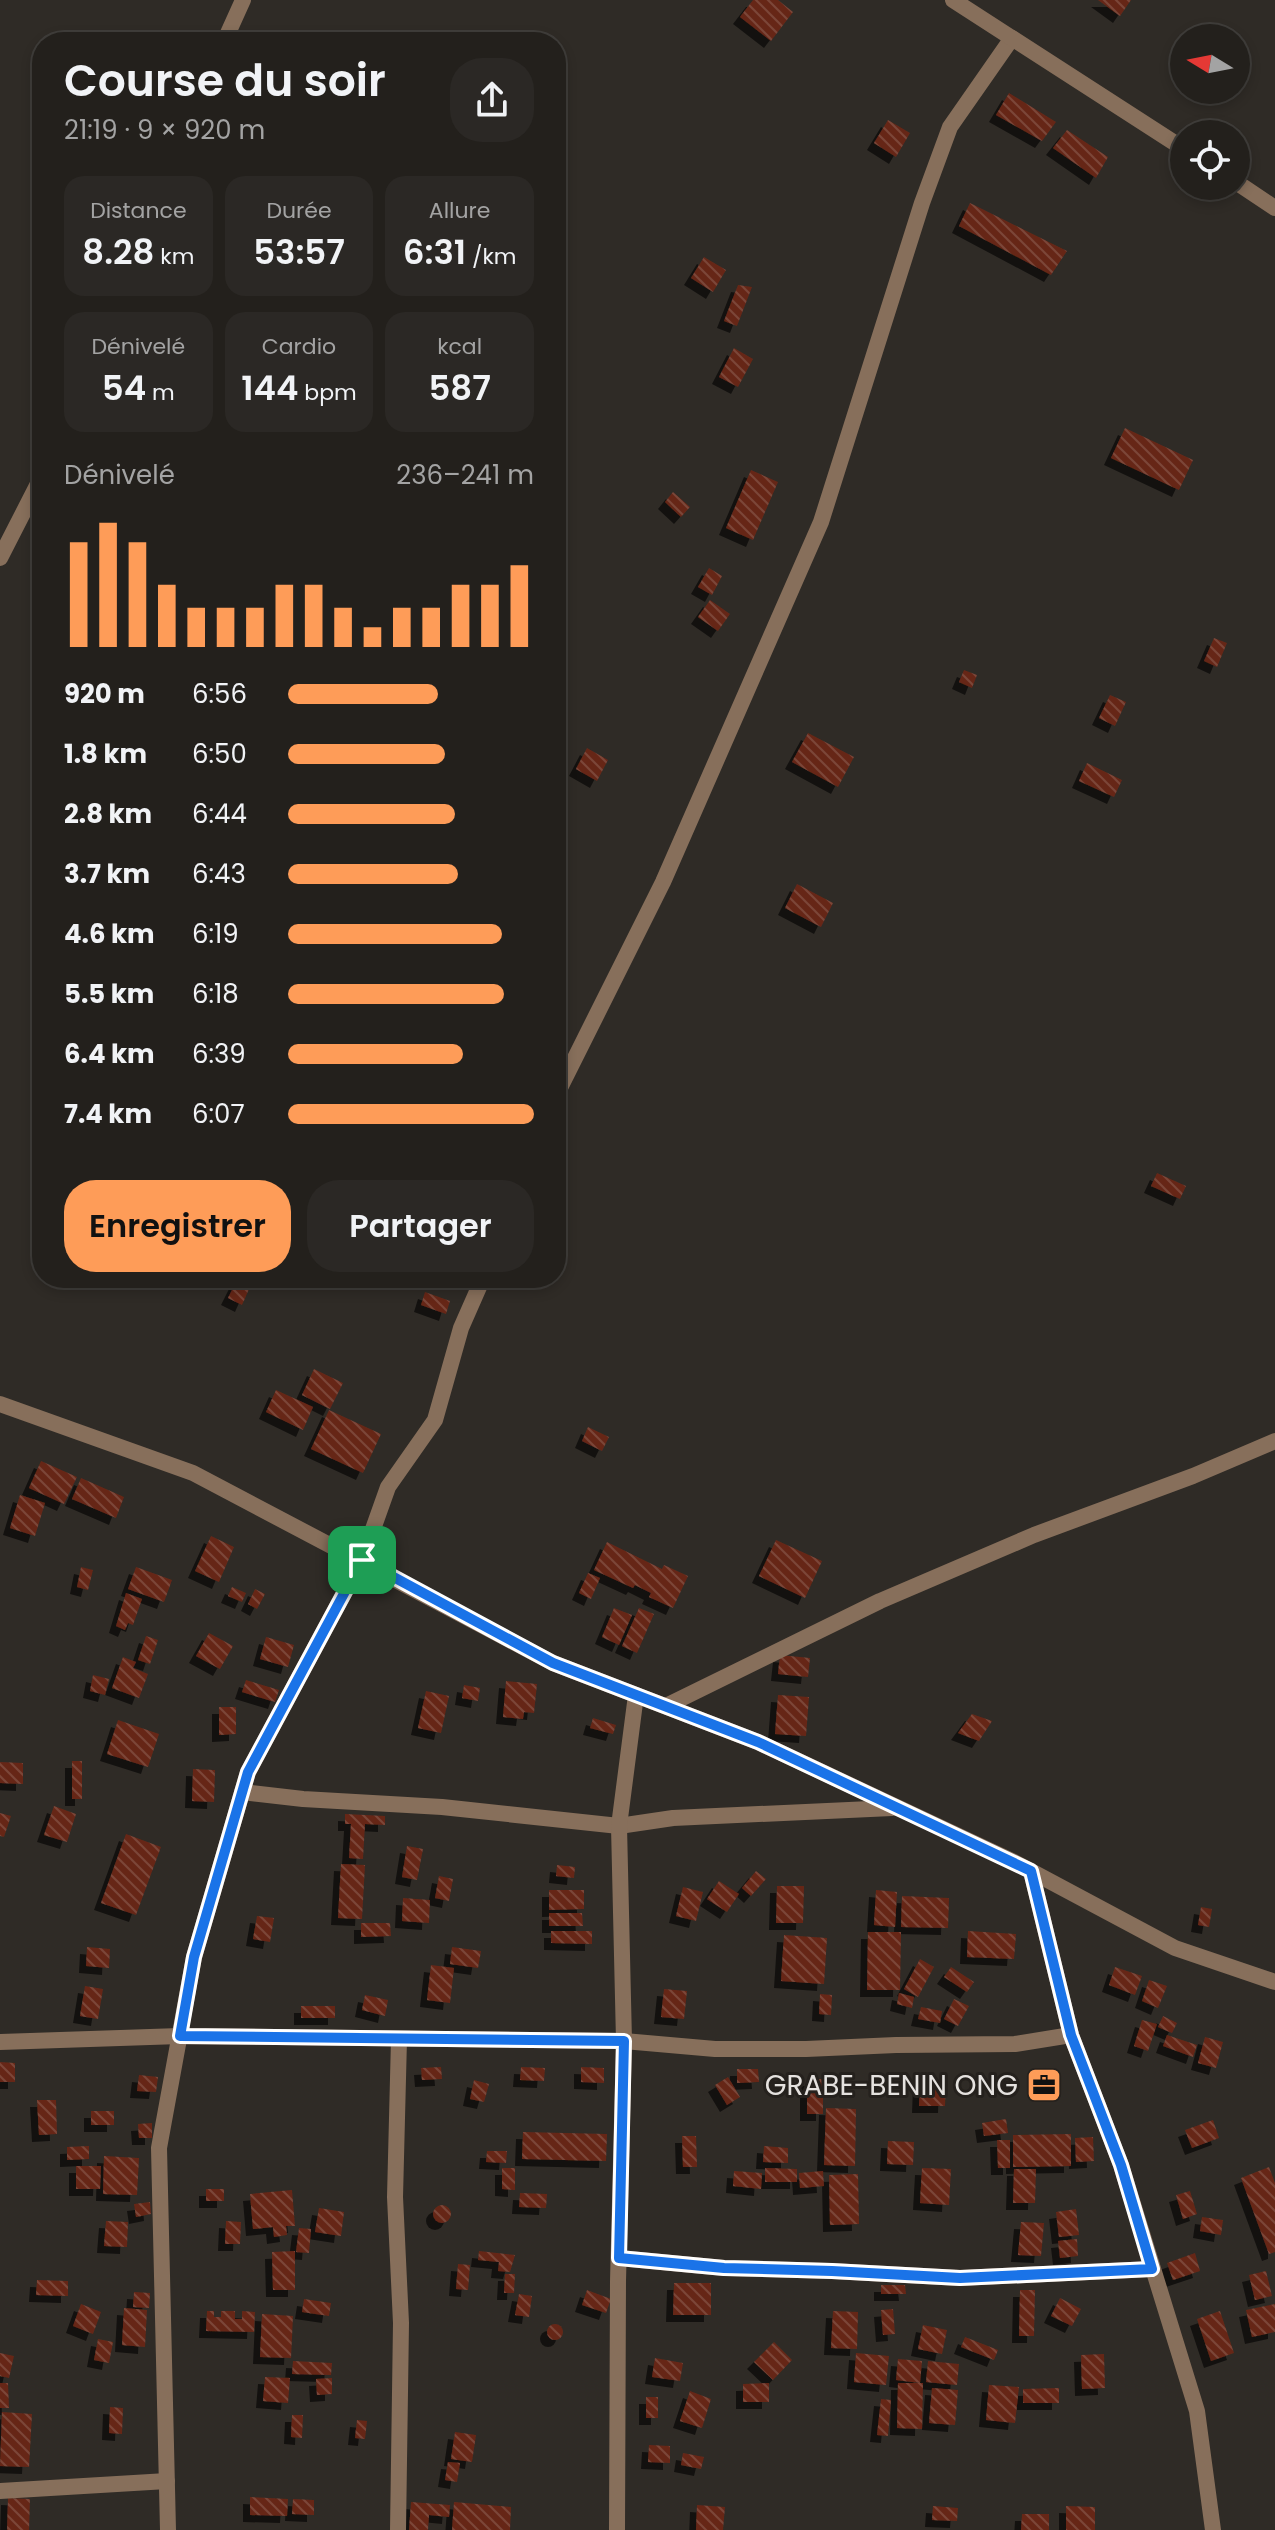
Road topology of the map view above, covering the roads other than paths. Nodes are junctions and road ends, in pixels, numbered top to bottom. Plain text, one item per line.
1 (243, 0) edge
2 (953, 0) edge
3 (229, 32) edge
4 (1012, 38) junction
5 (1170, 140) edge
6 (1250, 191) edge
7 (1275, 208) edge
8 (32, 496) edge
9 (0, 558) edge
10 (566, 1076) edge
11 (479, 1288) edge
12 (0, 1404) edge
13 (1275, 1441) edge
14 (362, 1560) junction
15 (636, 1695) junction
16 (666, 1706) junction
17 (242, 1792) junction
18 (898, 1808) junction
19 (619, 1826) junction
20 (1031, 1871) junction
21 (1275, 1982) edge
22 (1071, 2035) junction
23 (180, 2036) junction
24 (399, 2039) junction
25 (624, 2041) junction
26 (0, 2042) edge
27 (619, 2258) junction
28 (1152, 2269) junction
29 (167, 2481) junction
30 (0, 2491) edge
31 (168, 2530) edge
32 (398, 2530) edge
33 (617, 2530) edge
34 (1213, 2530) edge

1 - 3 street
2 - 4 street
4 - 5 street
4 - 10 street
6 - 7 street
8 - 9 street
11 - 14 street
12 - 14 street
13 - 16 street
14 - 15 street
14 - 17 street
15 - 16 street
15 - 19 street
16 - 18 street
17 - 19 street
17 - 23 street
18 - 19 street
18 - 20 street
19 - 25 street
20 - 21 street
20 - 22 street
22 - 25 street
22 - 28 street
23 - 24 street
23 - 26 street
23 - 29 street
24 - 25 street
24 - 32 street
25 - 27 street
27 - 28 street
27 - 33 street
28 - 34 street
29 - 30 street
29 - 31 street

